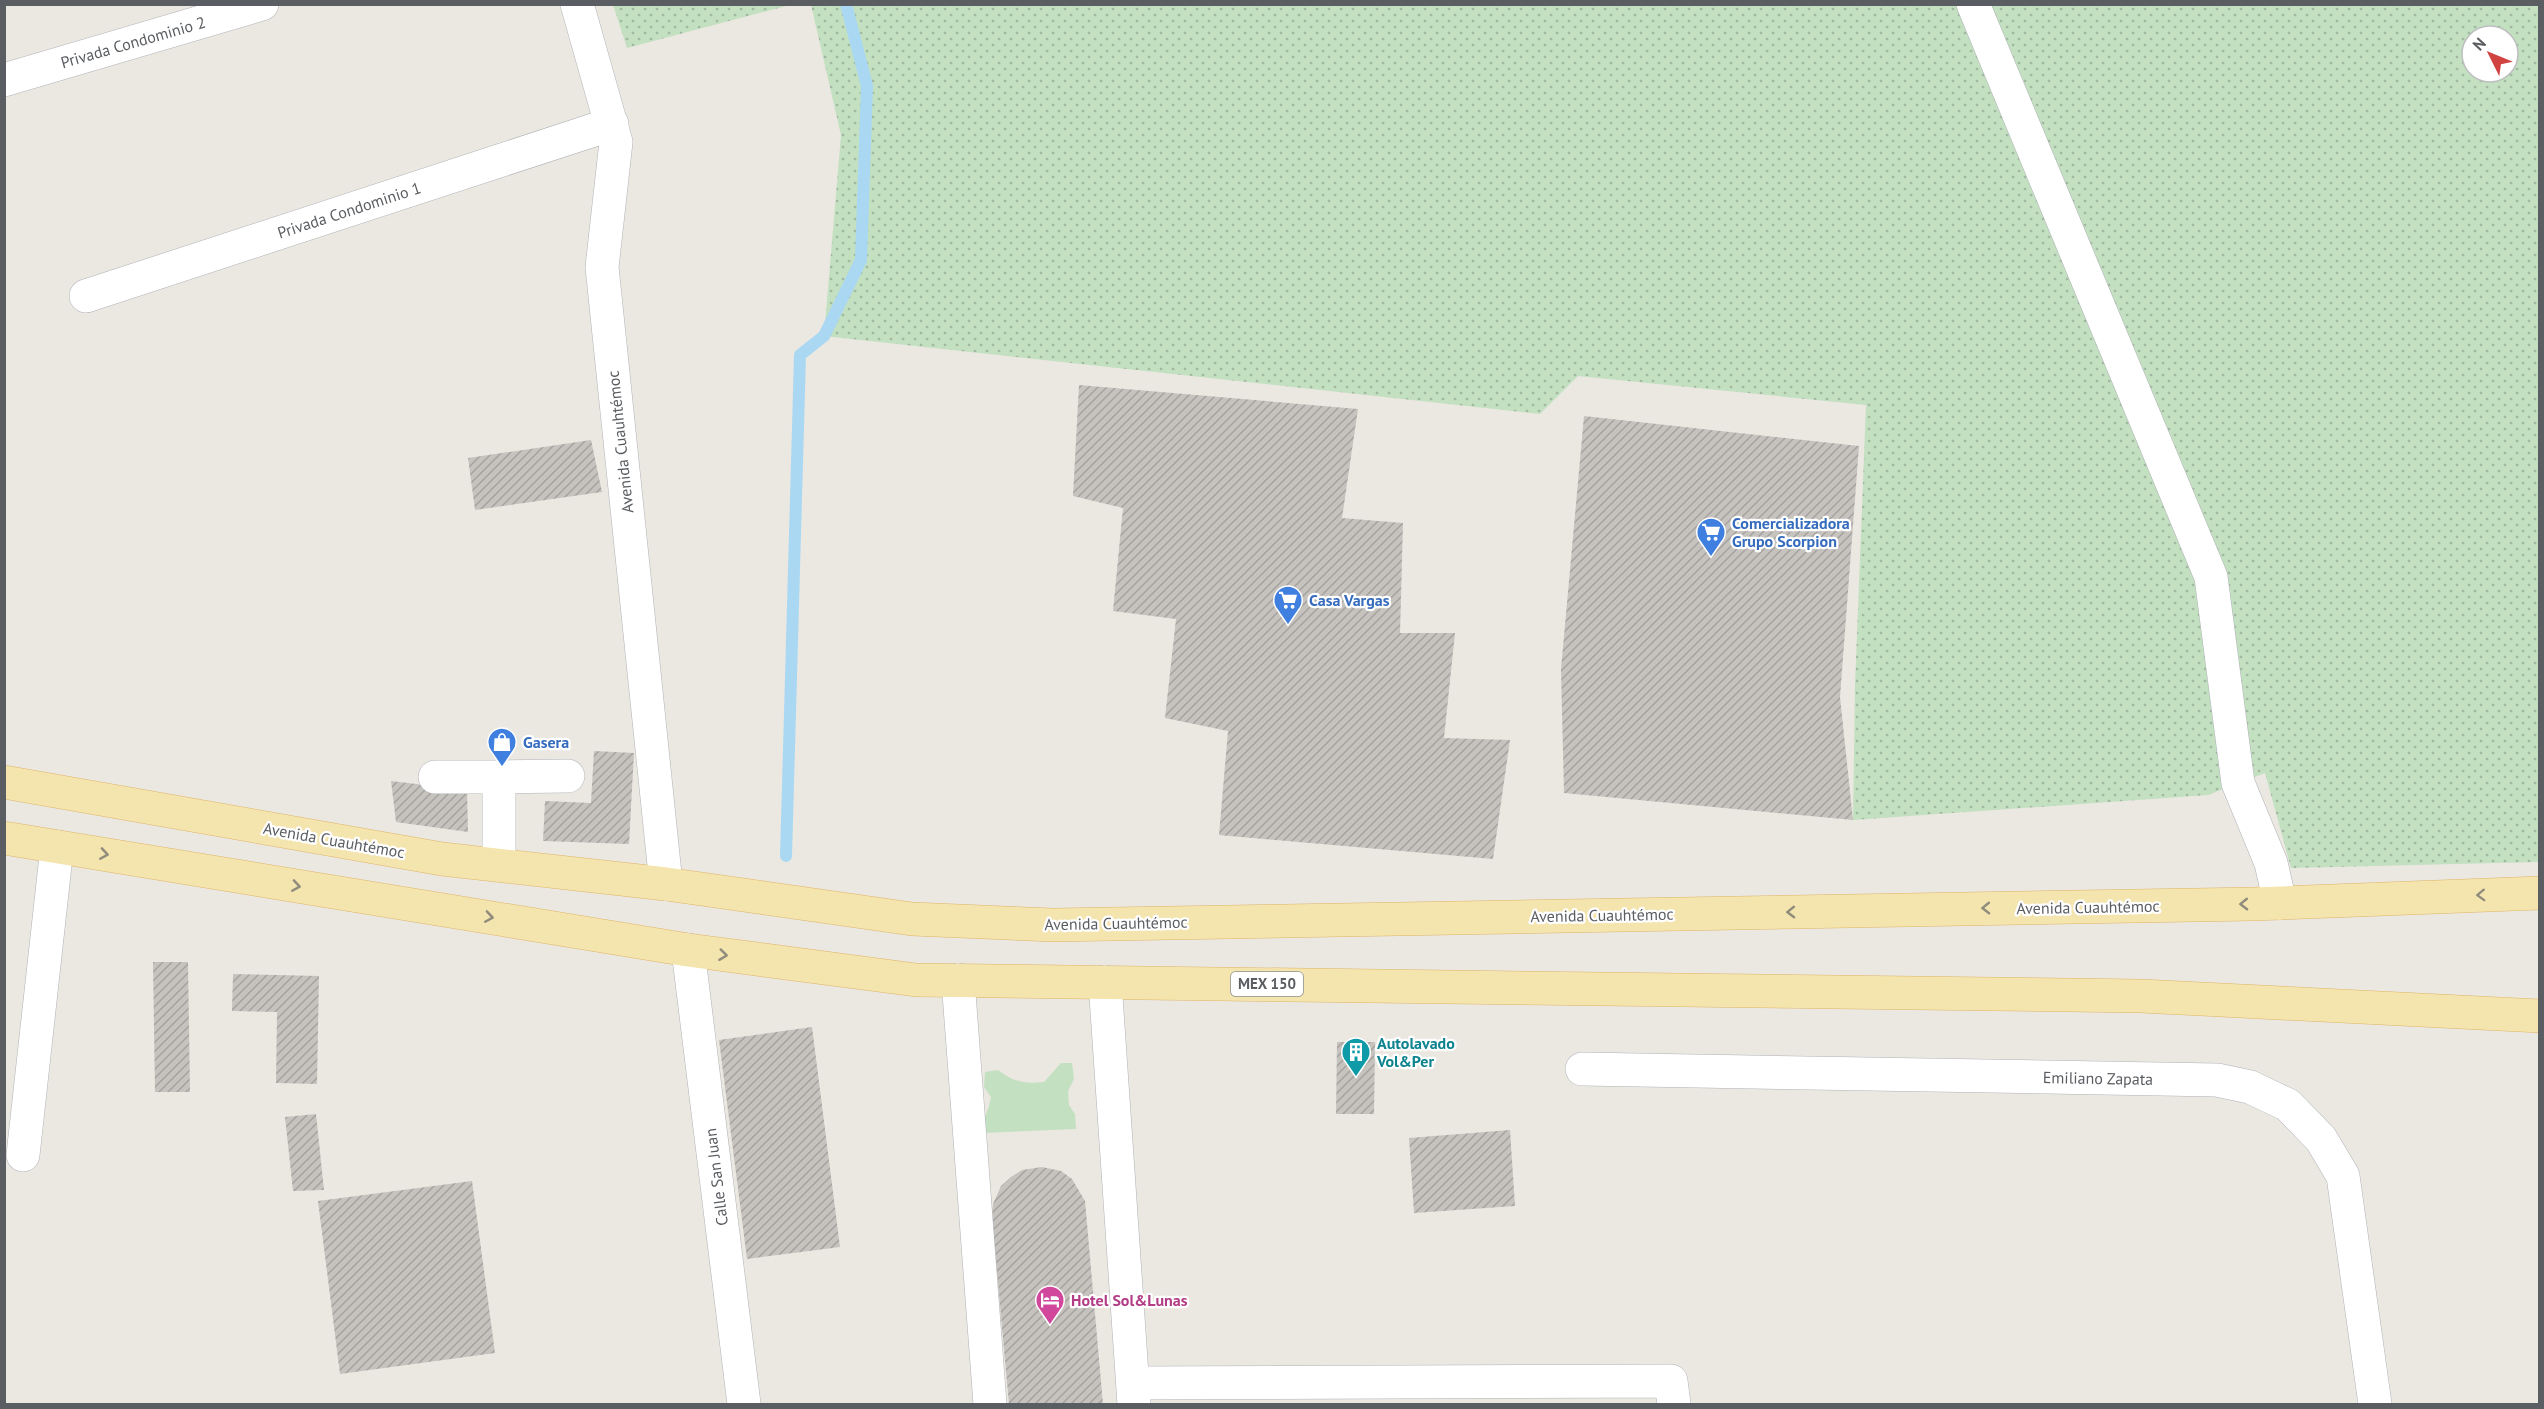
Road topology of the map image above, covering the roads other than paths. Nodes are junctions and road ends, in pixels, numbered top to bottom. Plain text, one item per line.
1 (262, 4) edge
2 (577, 4) edge
3 (1973, 4) edge
4 (4, 80) edge
5 (612, 124) junction
6 (86, 296) dead end
7 (568, 776) dead end
8 (435, 777) dead end
9 (499, 777) junction
10 (4, 782) edge
11 (4, 838) edge
12 (57, 847) junction
13 (499, 865) junction
14 (666, 884) junction
15 (2540, 893) edge
16 (2280, 903) junction
17 (688, 950) junction
18 (958, 980) junction
19 (1105, 982) junction
20 (2540, 1016) edge
21 (1582, 1069) dead end
22 (24, 1155) dead end
23 (1133, 1394) edge
24 (744, 1404) edge
25 (990, 1404) edge
26 (1674, 1404) edge
27 (2375, 1404) edge

1 - 4 street, Privada Condominio 2
2 - 5 street, Avenida Cuauhtémoc
3 - 16 street
5 - 6 street, Privada Condominio 1
5 - 14 street, Avenida Cuauhtémoc
7 - 9 street
8 - 9 street
9 - 13 street
10 - 13 main road, Avenida Cuauhtémoc
11 - 12 main road, MEX 150
12 -> 17 main road, MEX 150
12 - 22 street
13 - 14 main road, Avenida Cuauhtémoc
16 -> 14 main road, Avenida Cuauhtémoc
15 -> 16 main road, Avenida Cuauhtémoc
17 -> 18 main road, MEX 150
17 - 24 street, Calle San Juan
18 - 19 main road, MEX 150
18 - 25 street
19 - 20 main road, MEX 150
19 - 23 street
21 - 27 street, Emiliano Zapata
23 - 26 street

